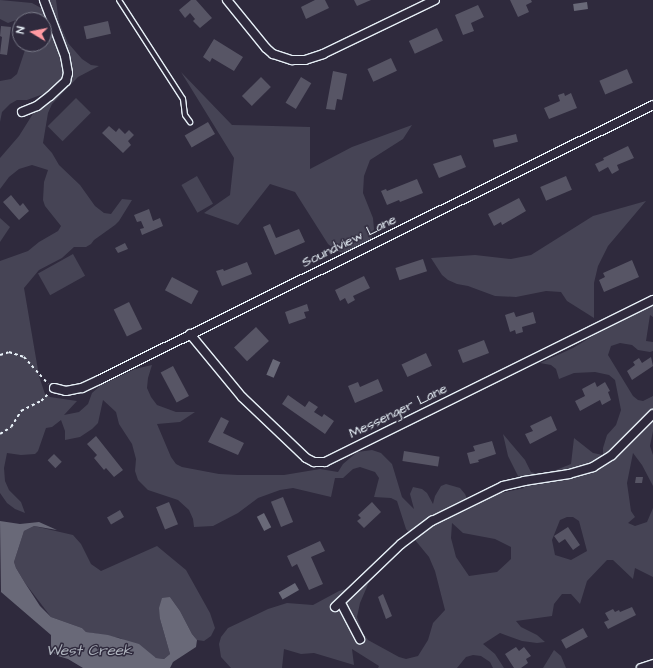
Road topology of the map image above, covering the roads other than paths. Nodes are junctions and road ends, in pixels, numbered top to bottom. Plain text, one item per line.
1 (44, 0) edge
2 (119, 0) edge
3 (227, 0) edge
4 (435, 0) edge
5 (653, 105) edge
6 (22, 112) dead end
7 (190, 122) dead end
8 (653, 300) edge
9 (190, 334) junction
10 (54, 388) road end
11 (653, 414) edge
12 (360, 639) dead end
13 (653, 664) edge
14 (641, 668) edge

1 - 6 street
2 - 7 lane
3 - 4 street
5 - 9 street, Soundview Lane
8 - 9 street, Messenger Lane
9 - 10 street, Soundview Lane
11 - 12 street
13 - 14 street

